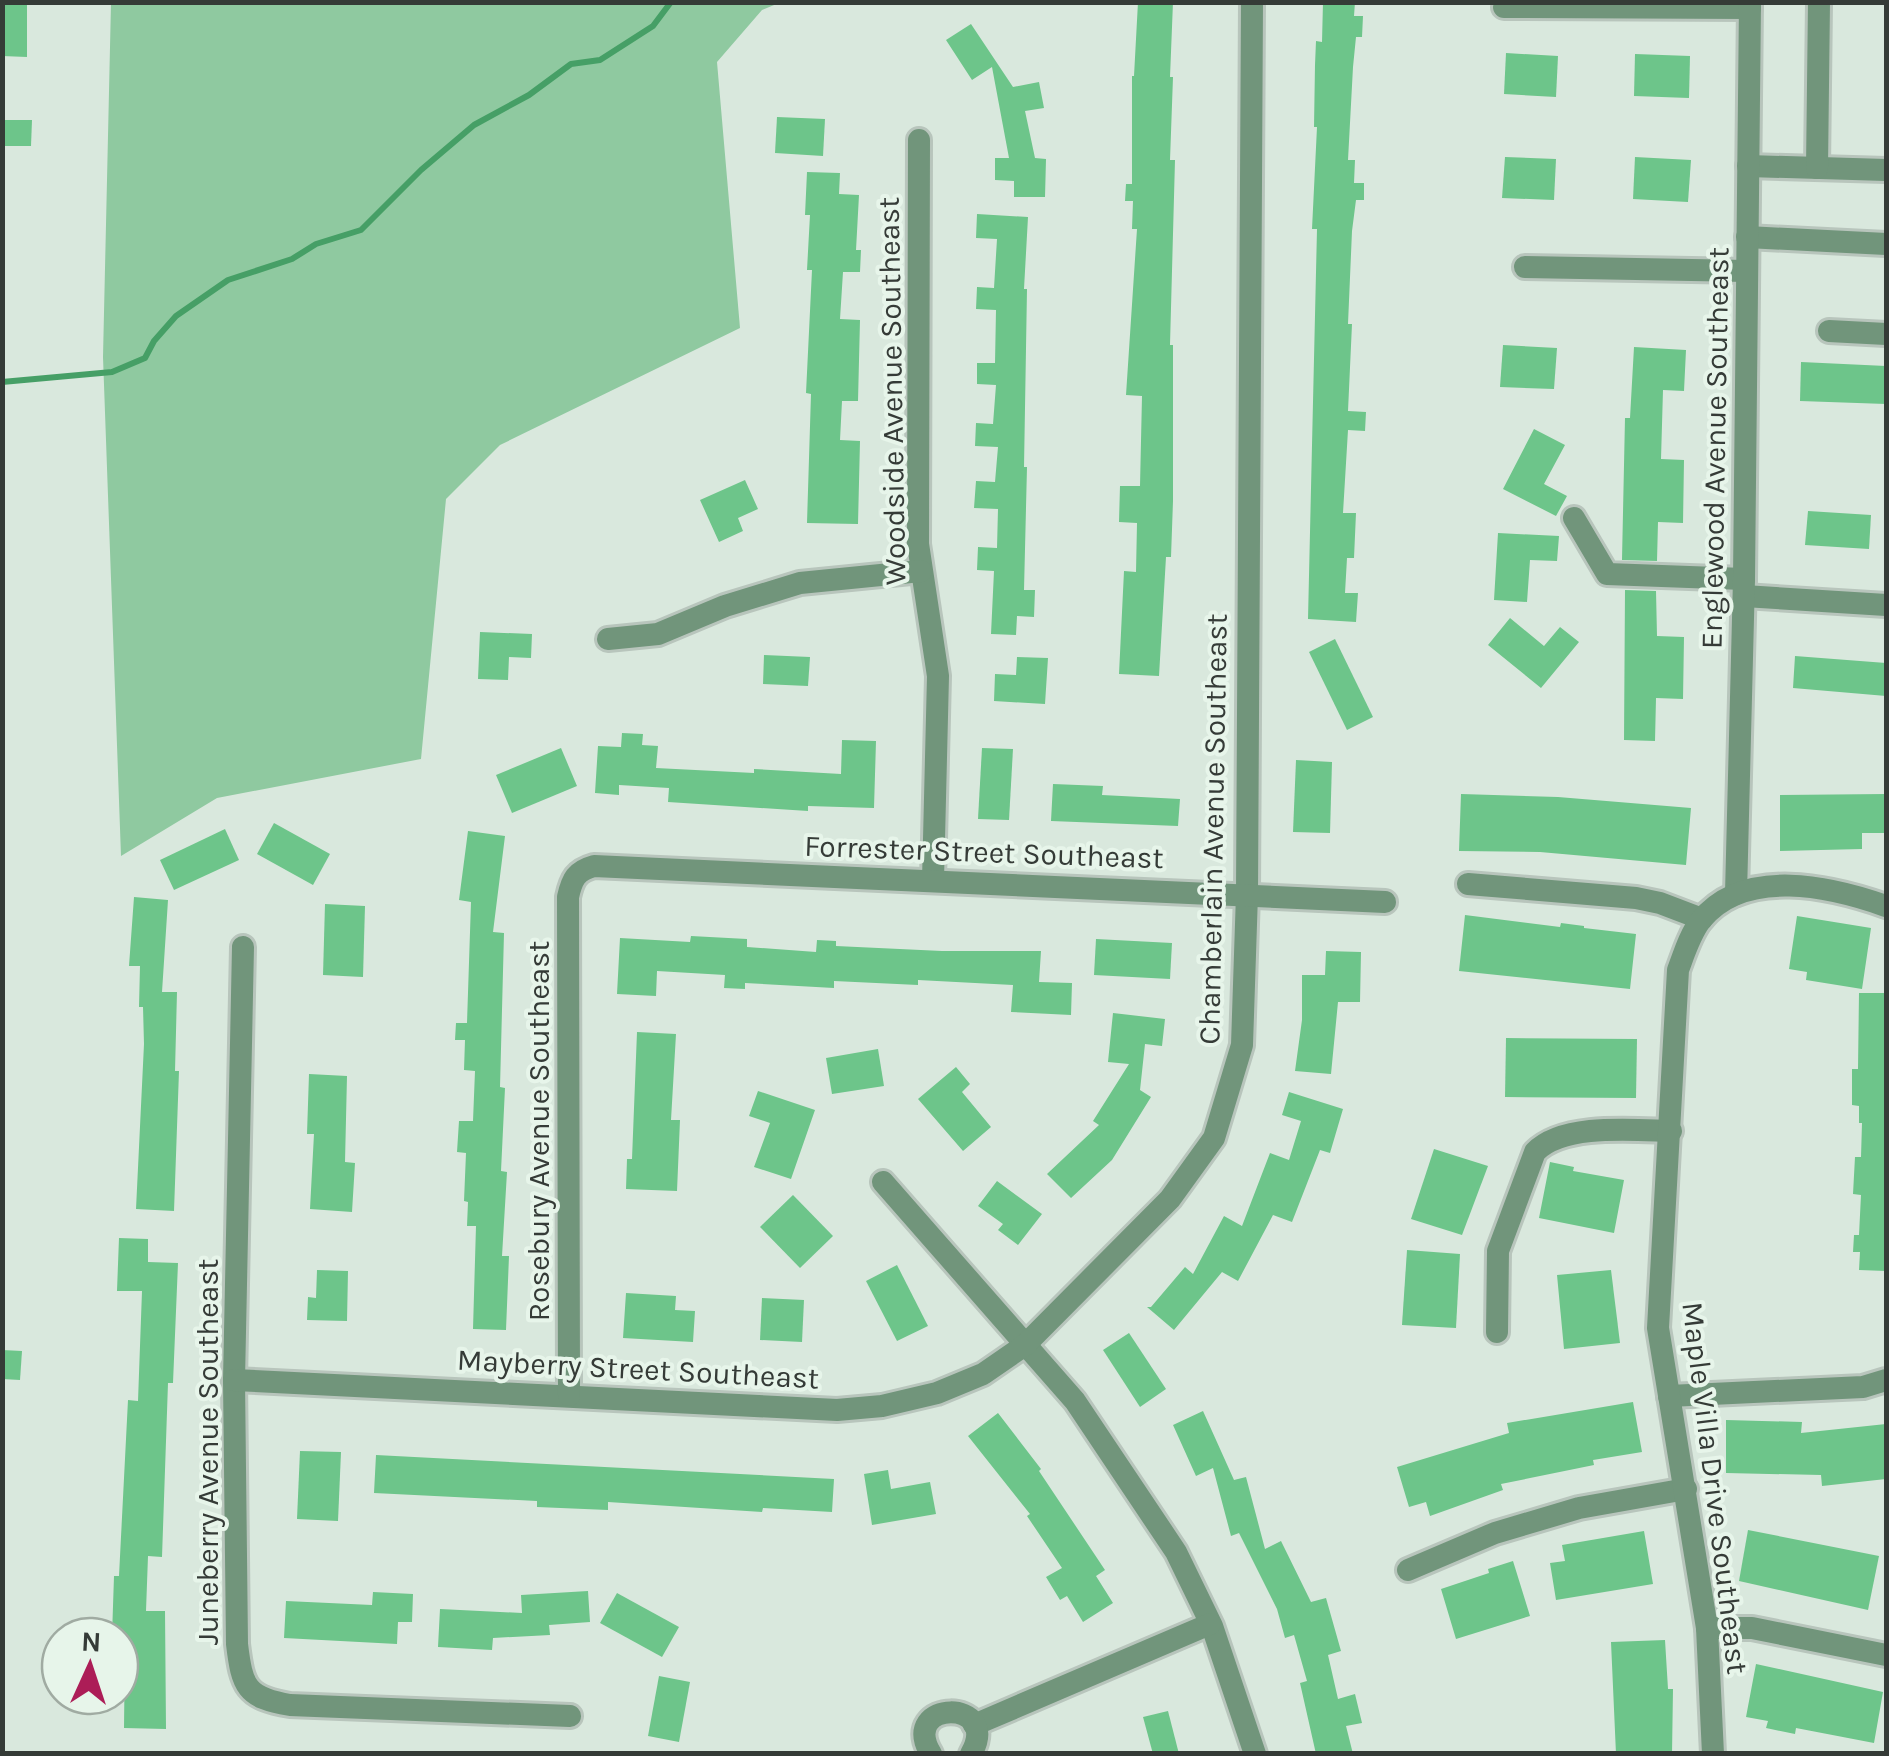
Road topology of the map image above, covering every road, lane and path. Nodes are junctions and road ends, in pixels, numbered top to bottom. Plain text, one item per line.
1 (1252, 2) edge
2 (1818, 2) edge
3 (1750, 6) edge
4 (1504, 7) dead end
5 (919, 140) dead end
6 (1748, 166) junction
7 (1818, 168) junction
8 (1886, 170) edge
9 (1747, 237) junction
10 (1886, 244) edge
11 (1524, 267) dead end
12 (1747, 271) junction
13 (1829, 331) dead end
14 (1886, 334) edge
15 (1574, 518) dead end
16 (921, 571) junction
17 (1744, 588) junction
18 (1886, 605) edge
19 (608, 639) dead end
20 (580, 870) joint
21 (933, 880) junction
22 (1468, 884) dead end
23 (1246, 894) junction
24 (1736, 894) junction
25 (1385, 902) dead end
26 (1886, 906) edge
27 (1702, 919) junction
28 (243, 947) dead end
29 (1671, 1131) junction
30 (883, 1182) dead end
31 (1497, 1332) dead end
32 (1025, 1344) junction
33 (234, 1380) junction
34 (1886, 1380) edge
35 (569, 1395) junction
36 (1669, 1396) junction
37 (1686, 1489) junction
38 (1408, 1570) dead end
39 (1210, 1624) junction
40 (1707, 1628) junction
41 (1886, 1656) edge
42 (570, 1716) dead end
43 (974, 1725) junction
44 (931, 1754) edge
45 (971, 1754) edge
46 (1255, 1754) edge
47 (1714, 1754) edge

1 - 23 street, Chamberlain Avenue Southeast
2 - 7 street
3 - 4 street
3 - 6 street, Englewood Avenue Southeast
5 - 16 street, Woodside Avenue Southeast
6 - 7 street
6 - 9 street, Englewood Avenue Southeast
7 - 8 street
9 - 10 street
9 - 12 street, Englewood Avenue Southeast
11 - 12 street
12 - 17 street, Englewood Avenue Southeast
13 - 14 street
15 - 17 street
16 - 19 street
16 - 21 street, Woodside Avenue Southeast
17 - 18 street
17 - 24 street, Englewood Avenue Southeast
20 - 21 street, Forrester Street Southeast
20 - 35 street, Rosebury Avenue Southeast
21 - 23 street, Forrester Street Southeast
22 - 27 street
23 - 25 street, Forrester Street Southeast
23 - 32 street, Chamberlain Avenue Southeast
24 - 26 street
24 - 27 street, Maple Villa Drive Southeast
27 - 29 street, Maple Villa Drive Southeast
28 - 33 street, Juneberry Avenue Southeast
29 - 31 street
29 - 36 street, Maple Villa Drive Southeast
30 - 32 street
32 - 35 street, Mayberry Street Southeast
32 - 39 street
33 - 35 street, Mayberry Street Southeast
33 - 42 street, Juneberry Avenue Southeast
34 - 36 street
36 - 37 street, Maple Villa Drive Southeast
37 - 38 street
37 - 40 street, Maple Villa Drive Southeast
39 - 43 street
39 - 46 street
40 - 41 street
40 - 47 street, Maple Villa Drive Southeast
43 - 44 street
43 - 45 street

